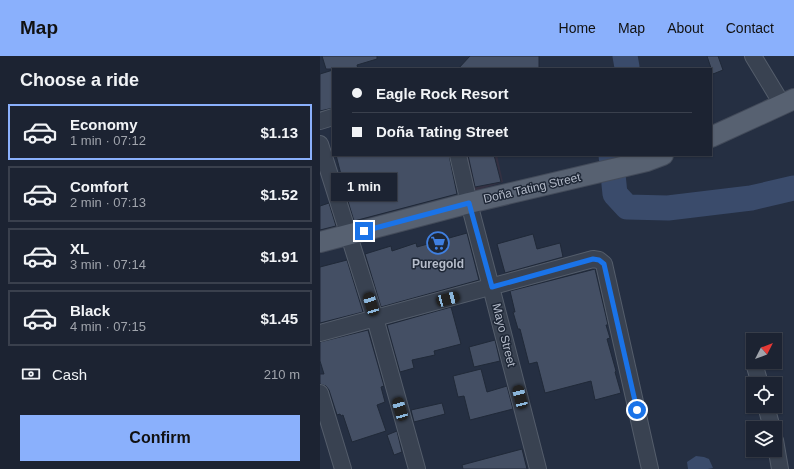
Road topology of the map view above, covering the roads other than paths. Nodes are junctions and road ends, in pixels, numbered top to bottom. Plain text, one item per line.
1 (753, 56) edge
2 (788, 102) edge
3 (332, 117) edge
4 (320, 121) edge
5 (712, 137) edge
6 (320, 144) edge
7 (458, 156) edge
8 (655, 158) edge
9 (469, 203) junction
10 (349, 235) junction
11 (320, 242) edge
12 (492, 287) junction
13 (375, 318) junction
14 (320, 333) edge
15 (320, 393) edge
16 (779, 457) edge
17 (794, 467) edge
18 (343, 469) edge
19 (417, 469) edge
20 (538, 469) edge
21 (650, 469) edge
22 (782, 469) edge

1 - 2 street
2 - 5 main road
3 - 4 street
6 - 10 street
7 - 9 street, Mayo Street
8 - 9 main road, Doña Tating Street
9 - 10 main road, Doña Tating Street
9 - 12 street, Mayo Street
10 - 11 main road, Doña Tating Street
10 - 13 street
12 - 13 street
12 - 20 street, Mayo Street
12 - 21 street
13 - 14 street
13 - 19 street
15 - 18 street
16 - 22 street
17 - 22 street

